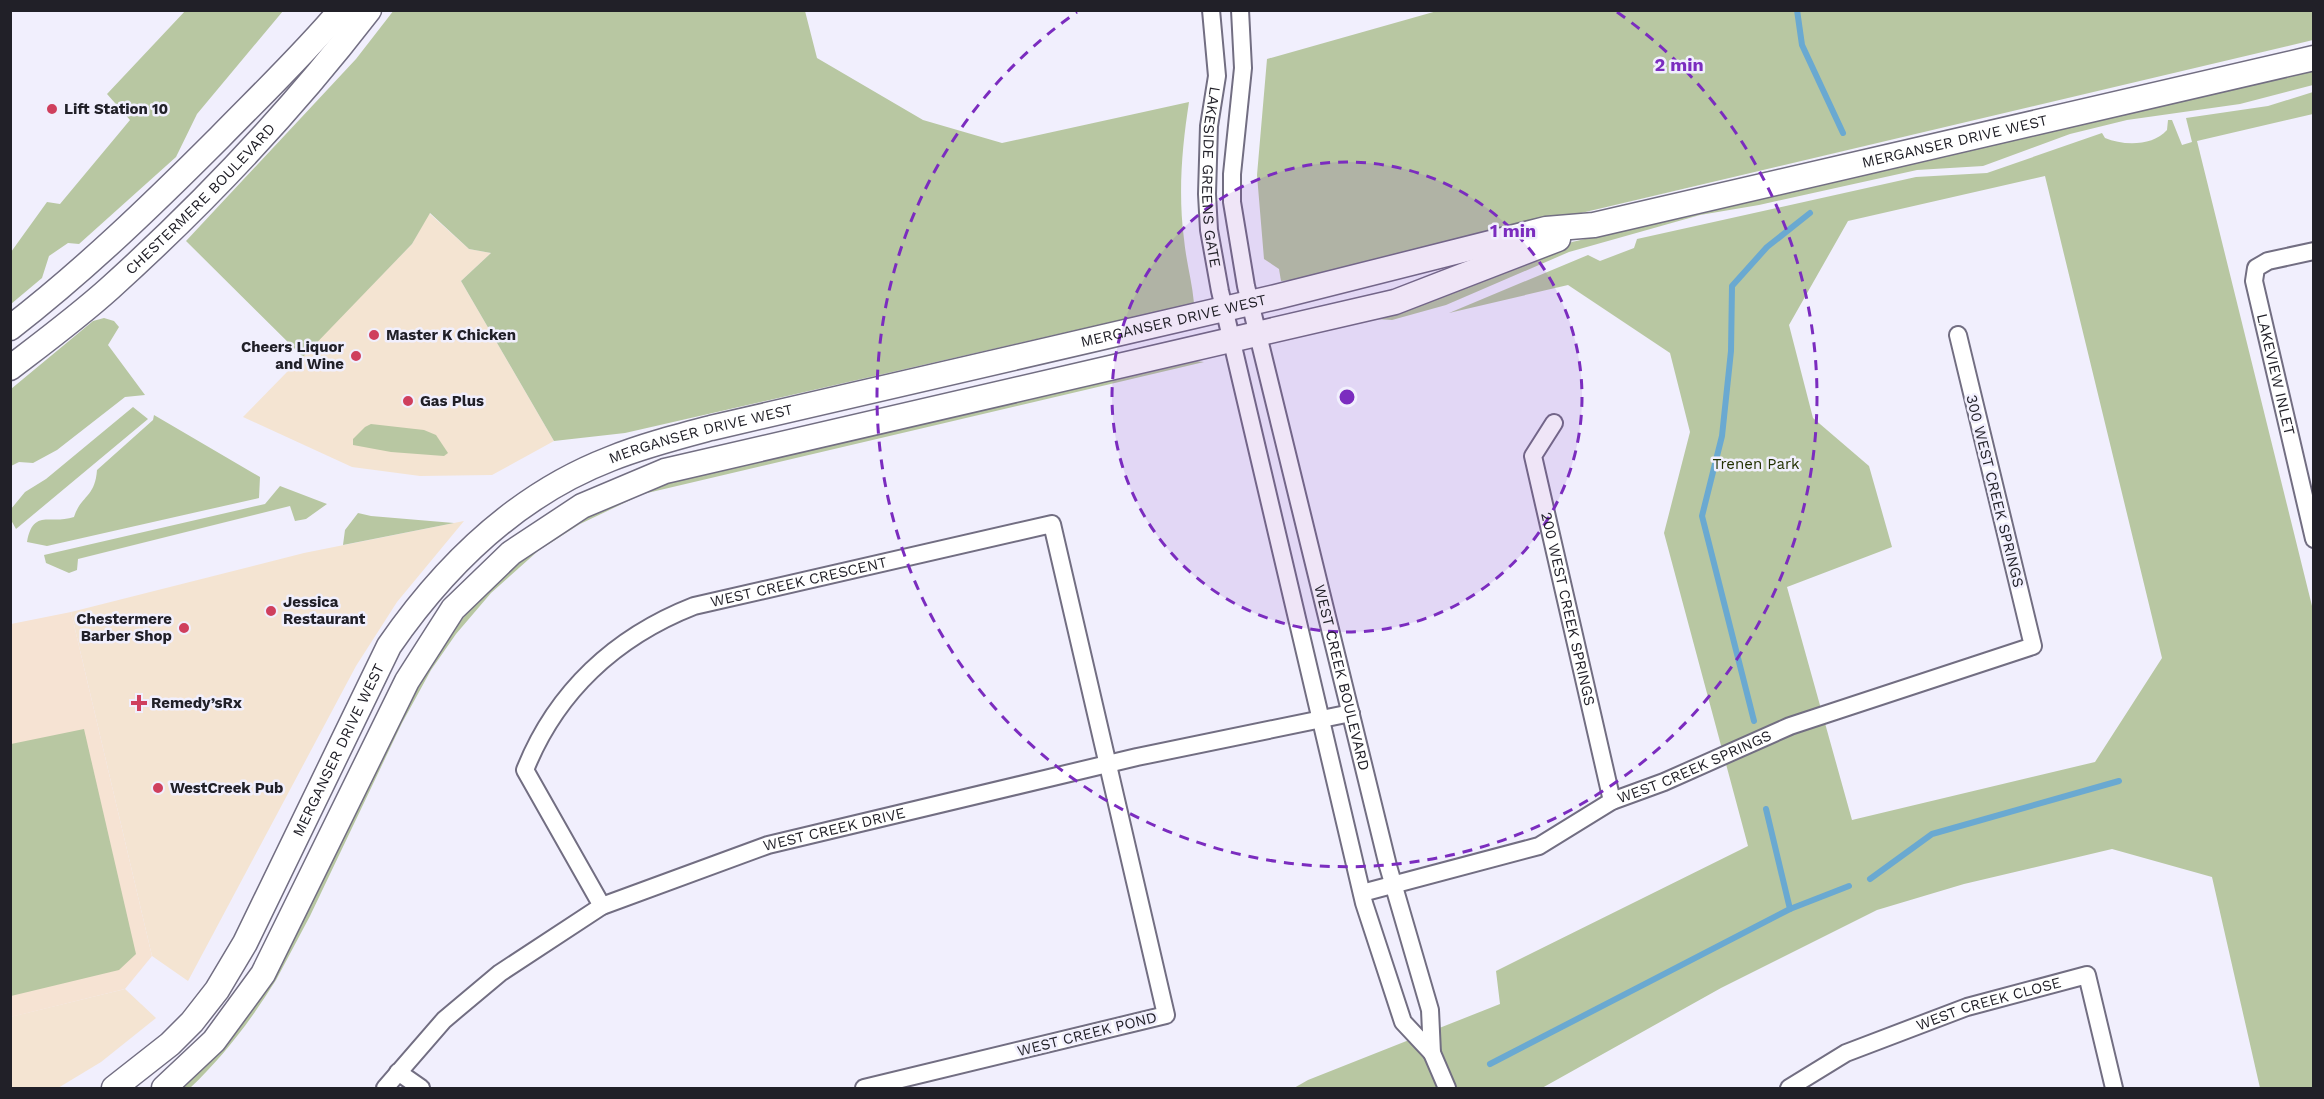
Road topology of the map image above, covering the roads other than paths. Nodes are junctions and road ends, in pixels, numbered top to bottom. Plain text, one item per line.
1 (341, 10) edge
2 (369, 10) edge
3 (1211, 10) edge
4 (1240, 10) edge
5 (2313, 58) edge
6 (1594, 225) junction
7 (2313, 251) edge
8 (1252, 303) junction
9 (1225, 309) junction
10 (10, 328) edge
11 (1260, 334) junction
12 (1958, 335) dead end
13 (1233, 341) junction
14 (10, 368) edge
15 (1554, 423) dead end
16 (495, 527) junction
17 (2313, 538) edge
18 (511, 552) junction
19 (2033, 646) joint
20 (1351, 713) junction
21 (1320, 721) junction
22 (1109, 764) junction
23 (317, 796) junction
24 (1611, 801) junction
25 (344, 809) junction
26 (1394, 886) junction
27 (1362, 893) junction
28 (602, 906) junction
29 (192, 1022) junction
30 (214, 1041) junction
31 (1432, 1053) junction
32 (398, 1072) junction
33 (114, 1089) edge
34 (164, 1089) edge
35 (385, 1089) edge
36 (421, 1089) edge
37 (864, 1089) edge
38 (1447, 1089) edge
39 (1789, 1089) edge
40 (2114, 1089) edge

1 - 10 street, CHESTERMERE BOULEVARD
2 - 14 street, CHESTERMERE BOULEVARD
3 - 9 street, LAKESIDE GREENS GATE
4 - 8 street, LAKESIDE GREENS GATE
5 - 6 street, MERGANSER DRIVE WEST
6 - 8 street, MERGANSER DRIVE WEST
6 - 11 street, MERGANSER DRIVE WEST
7 - 17 street, LAKEVIEW INLET
8 - 9 street, MERGANSER DRIVE WEST
8 - 11 street, WEST CREEK BOULEVARD
9 - 13 street, LAKESIDE GREENS GATE
9 - 16 street, MERGANSER DRIVE WEST
11 - 13 street, MERGANSER DRIVE WEST
11 - 20 street, WEST CREEK BOULEVARD
12 - 19 street, 300 WEST CREEK SPRINGS
13 - 18 street, MERGANSER DRIVE WEST
13 - 21 street, WEST CREEK BOULEVARD
15 - 24 street, 200 WEST CREEK SPRINGS
16 - 18 street
16 - 23 street, MERGANSER DRIVE WEST
18 - 25 street, MERGANSER DRIVE WEST
19 - 24 street, WEST CREEK SPRINGS
20 - 21 street, WEST CREEK DRIVE
20 - 26 street, WEST CREEK BOULEVARD
21 - 22 street, WEST CREEK DRIVE
21 - 27 street, WEST CREEK BOULEVARD
22 - 28 street, WEST CREEK DRIVE
22 - 28 street, WEST CREEK CRESCENT
22 - 37 street, WEST CREEK POND
23 - 25 street
23 - 29 street, MERGANSER DRIVE WEST
24 - 26 street, WEST CREEK SPRINGS
25 - 30 street, MERGANSER DRIVE WEST
26 - 27 street, WEST CREEK SPRINGS
26 - 31 street, WEST CREEK BOULEVARD
27 - 31 street, WEST CREEK BOULEVARD
28 - 32 street, WEST CREEK DRIVE
29 - 30 street
29 - 33 street, MERGANSER DRIVE WEST
30 - 34 street, MERGANSER DRIVE WEST
31 - 38 street, WEST CREEK BOULEVARD
32 - 35 street, WEST CREEK DRIVE
32 - 36 street
39 - 40 street, WEST CREEK CLOSE

